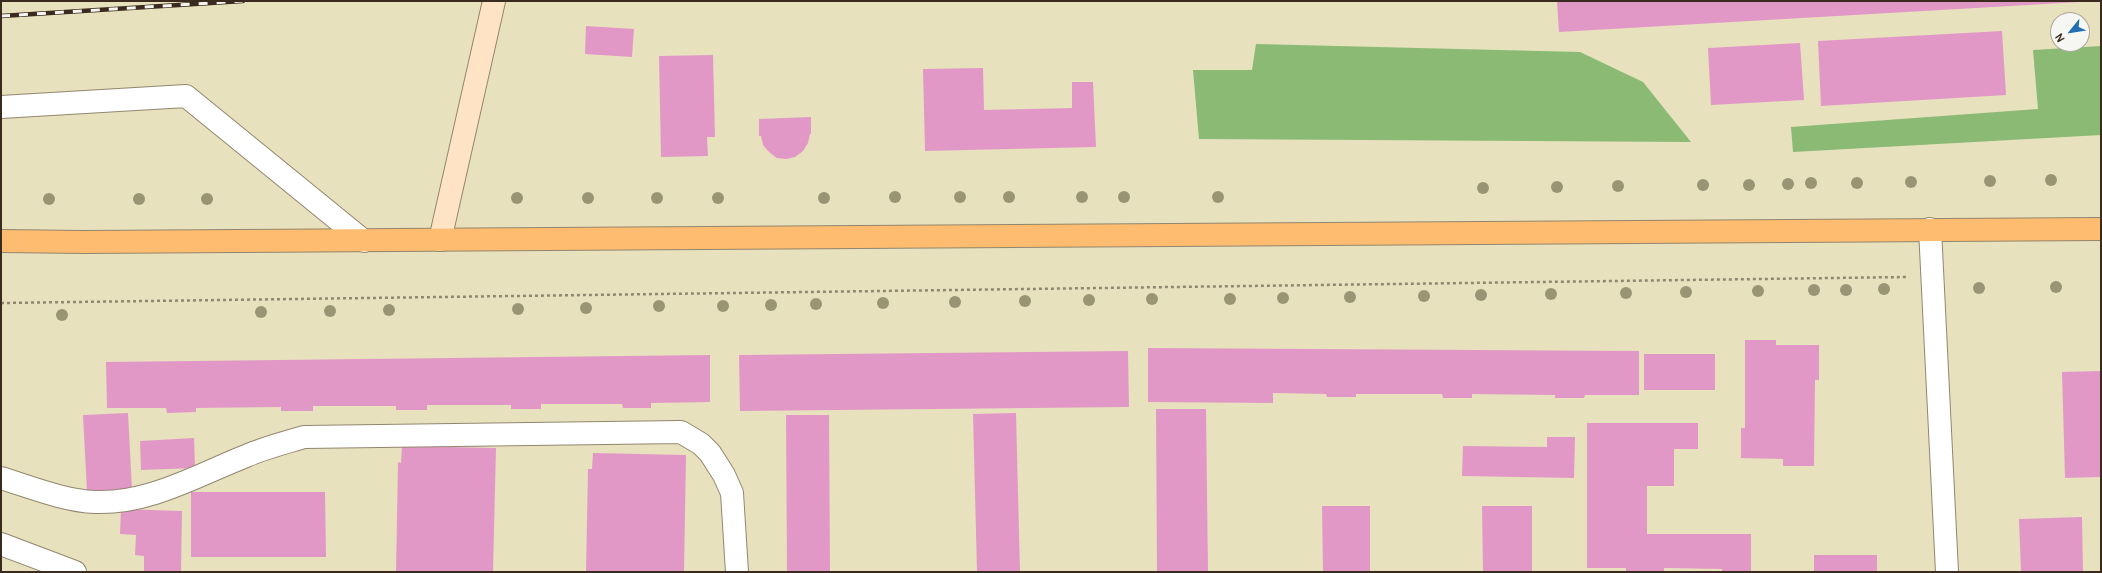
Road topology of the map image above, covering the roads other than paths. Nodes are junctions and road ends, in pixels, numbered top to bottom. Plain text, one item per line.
1 (494, 1) edge
2 (1, 107) edge
3 (1930, 229) junction
4 (2101, 229) edge
5 (1, 240) edge
6 (440, 240) junction
7 (364, 241) junction
8 (1, 478) edge
9 (1, 544) edge
10 (75, 572) edge
11 (737, 572) edge
12 (1947, 572) edge

1 - 6 main road
2 - 7 street
3 - 4 main road
3 - 6 main road
3 - 12 street
5 - 7 main road
6 - 7 main road
8 - 11 street
9 - 10 street

